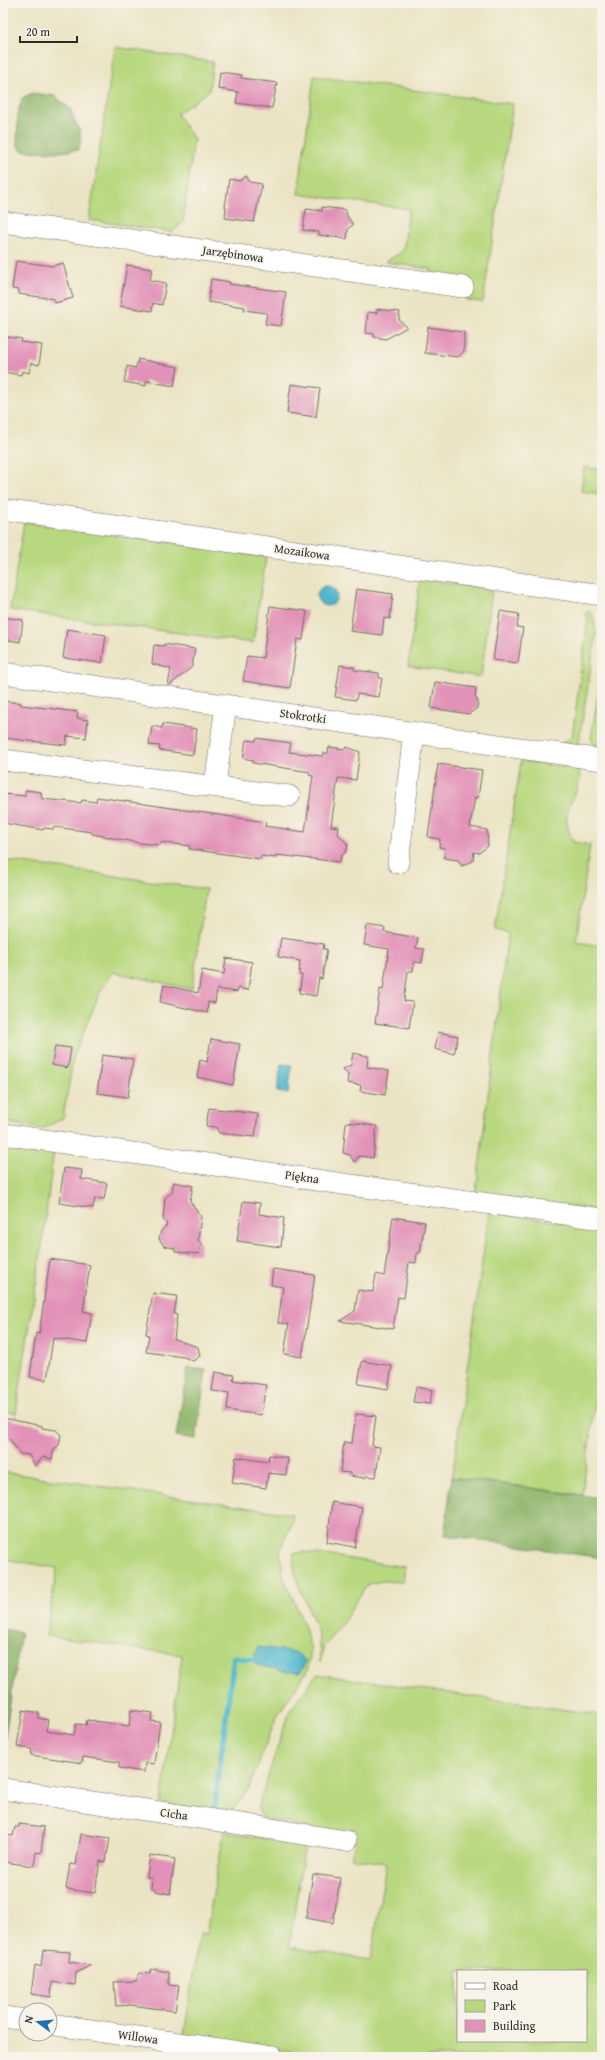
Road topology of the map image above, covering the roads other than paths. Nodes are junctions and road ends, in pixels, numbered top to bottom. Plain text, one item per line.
1 (3, 222) edge
2 (464, 287) dead end
3 (3, 509) edge
4 (602, 595) edge
5 (3, 673) edge
6 (226, 705) junction
7 (414, 732) junction
8 (3, 760) edge
9 (602, 760) edge
10 (215, 785) junction
11 (289, 796) dead end
12 (398, 862) dead end
13 (3, 1134) edge
14 (602, 1219) edge
15 (3, 1789) edge
16 (346, 1841) dead end
17 (3, 2017) edge
18 (18, 2019) edge
19 (58, 2025) edge
20 (273, 2057) edge

1 - 2 street, Jarzębinowa
3 - 4 street, Mozaikowa
5 - 6 street, Stokrotki
6 - 7 street, Stokrotki
6 - 10 street
7 - 9 street, Stokrotki
7 - 12 street
8 - 10 street
10 - 11 street
13 - 14 street, Piękna
15 - 16 street, Cicha
17 - 18 street
19 - 20 street, Willowa

